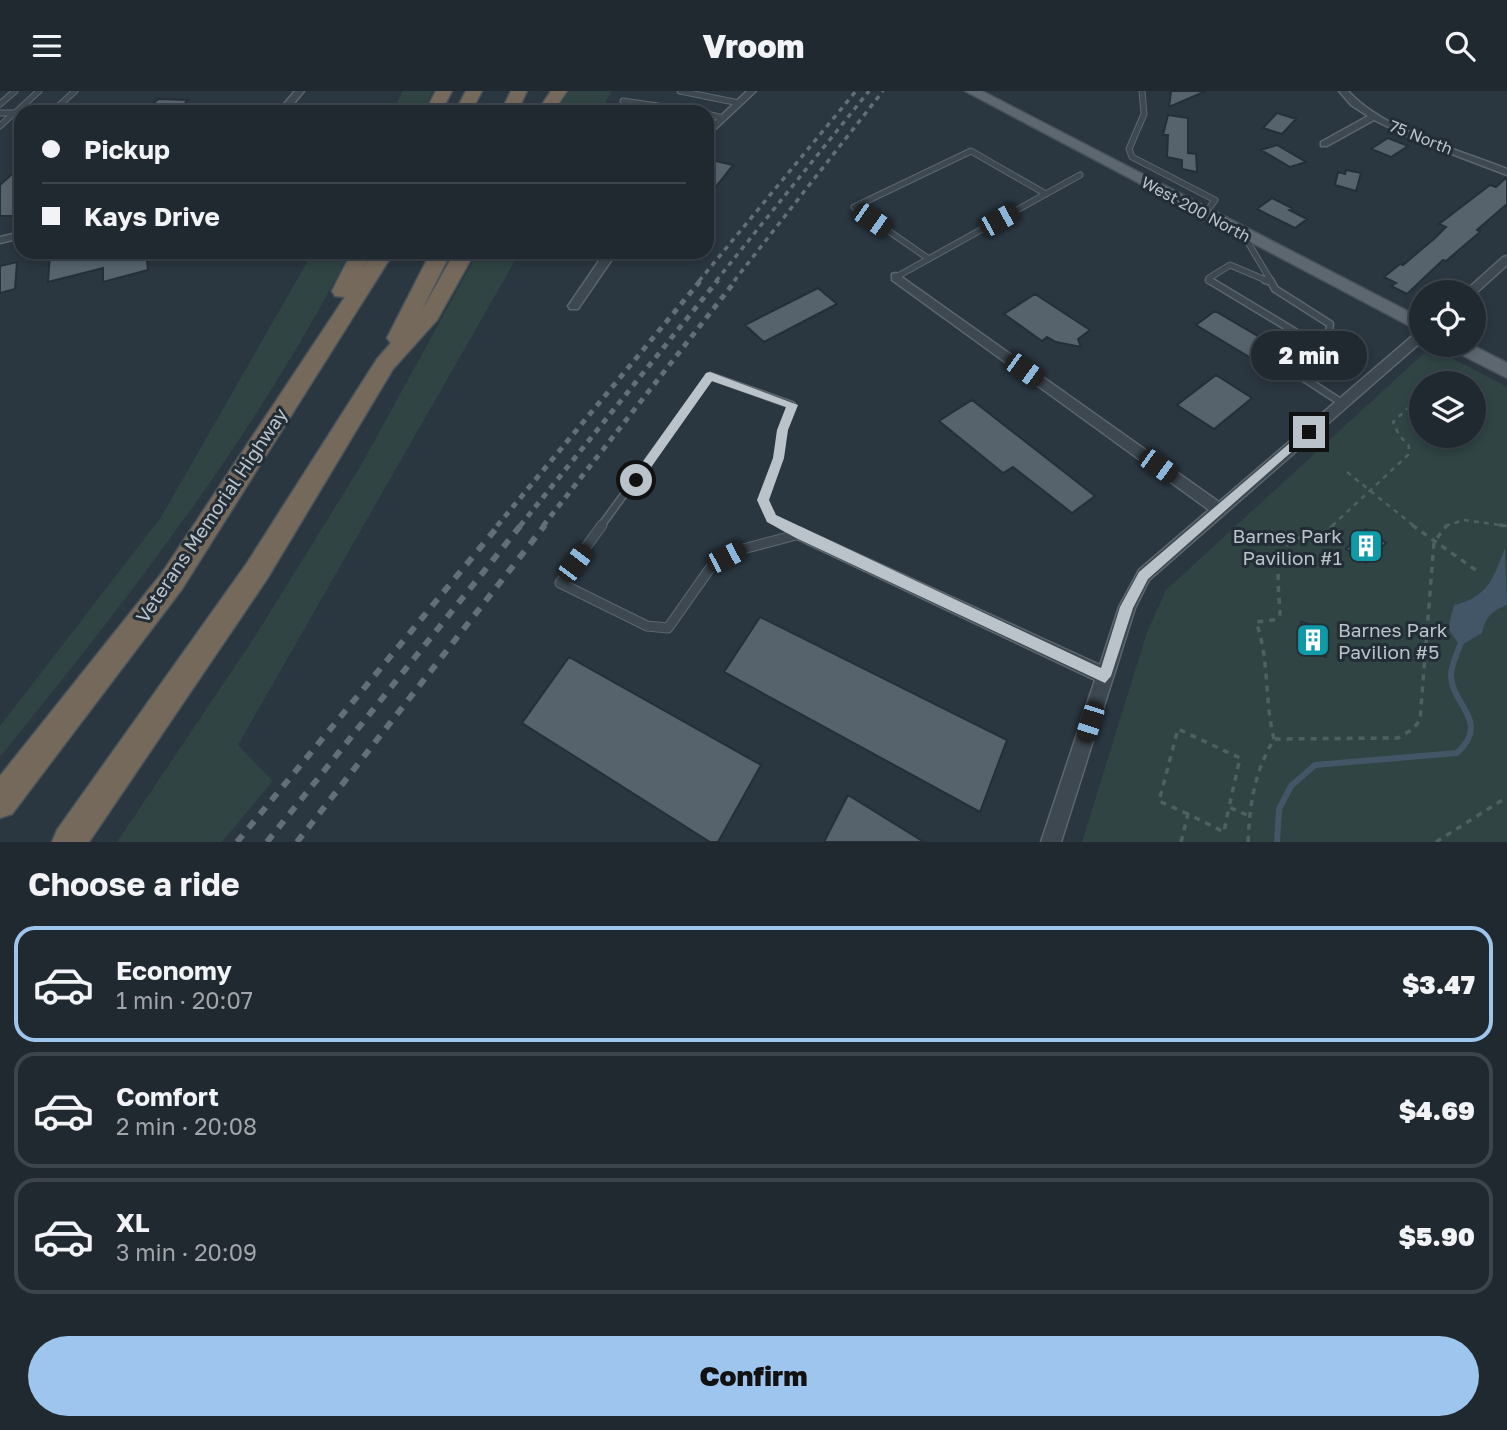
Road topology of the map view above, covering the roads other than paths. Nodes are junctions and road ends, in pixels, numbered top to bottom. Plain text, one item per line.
1 (15, 91) edge
2 (39, 91) edge
3 (75, 91) edge
4 (300, 91) edge
5 (680, 91) edge
6 (724, 91) edge
7 (752, 91) edge
8 (972, 91) edge
9 (1142, 91) edge
10 (1343, 91) edge
11 (717, 98) junction
12 (623, 101) dead end
13 (739, 103) junction
14 (0, 104) edge
15 (24, 105) edge
16 (60, 105) edge
17 (288, 105) edge
18 (651, 105) edge
19 (14, 114) edge
20 (714, 116) edge
21 (1373, 117) junction
22 (723, 118) junction
23 (0, 126) edge
24 (714, 127) edge
25 (1324, 144) dead end
26 (1507, 172) edge
27 (1080, 175) dead end
28 (1046, 194) junction
29 (1205, 214) junction
30 (1243, 234) junction
31 (358, 259) edge
32 (379, 259) edge
33 (438, 259) edge
34 (462, 259) edge
35 (606, 259) edge
36 (929, 259) junction
37 (1507, 259) edge
38 (897, 277) joint
39 (1483, 280) edge
40 (1268, 281) junction
41 (574, 306) dead end
42 (1409, 320) edge
43 (1315, 344) junction
44 (1409, 345) edge
45 (1480, 357) edge
46 (385, 364) junction
47 (1507, 371) edge
48 (1342, 403) junction
49 (280, 413) junction
50 (1219, 510) junction
51 (800, 534) junction
52 (1105, 676) junction
53 (0, 802) edge
54 (69, 842) edge
55 (1051, 842) edge

1 - 14 lane
2 - 15 lane
3 - 16 lane
4 - 17 street
5 - 11 lane
6 - 11 lane
7 - 13 street
8 - 29 main road, West 200 North
9 - 29 lane
10 - 21 street, 75 North
11 - 13 lane
12 - 18 lane
13 - 22 street
19 - 23 lane
20 - 22 lane
21 - 25 street
21 - 26 street, 75 North
22 - 24 street
27 - 28 lane
28 - 36 lane
28 - 36 lane
29 - 30 main road, West 200 North
30 - 40 lane
30 - 42 main road, West 200 North
31 - 49 highway
32 - 49 highway, Veterans Memorial Highway
33 - 46 highway
34 - 46 highway
35 - 41 street
36 - 38 lane
37 - 39 street
38 - 50 street
40 - 43 lane
40 - 43 lane
43 - 48 lane
44 - 48 street
45 - 47 main road
46 - 54 highway
48 - 50 street
49 - 53 highway, Veterans Memorial Highway
50 - 52 street
51 - 51 lane
51 - 52 street
52 - 55 street

